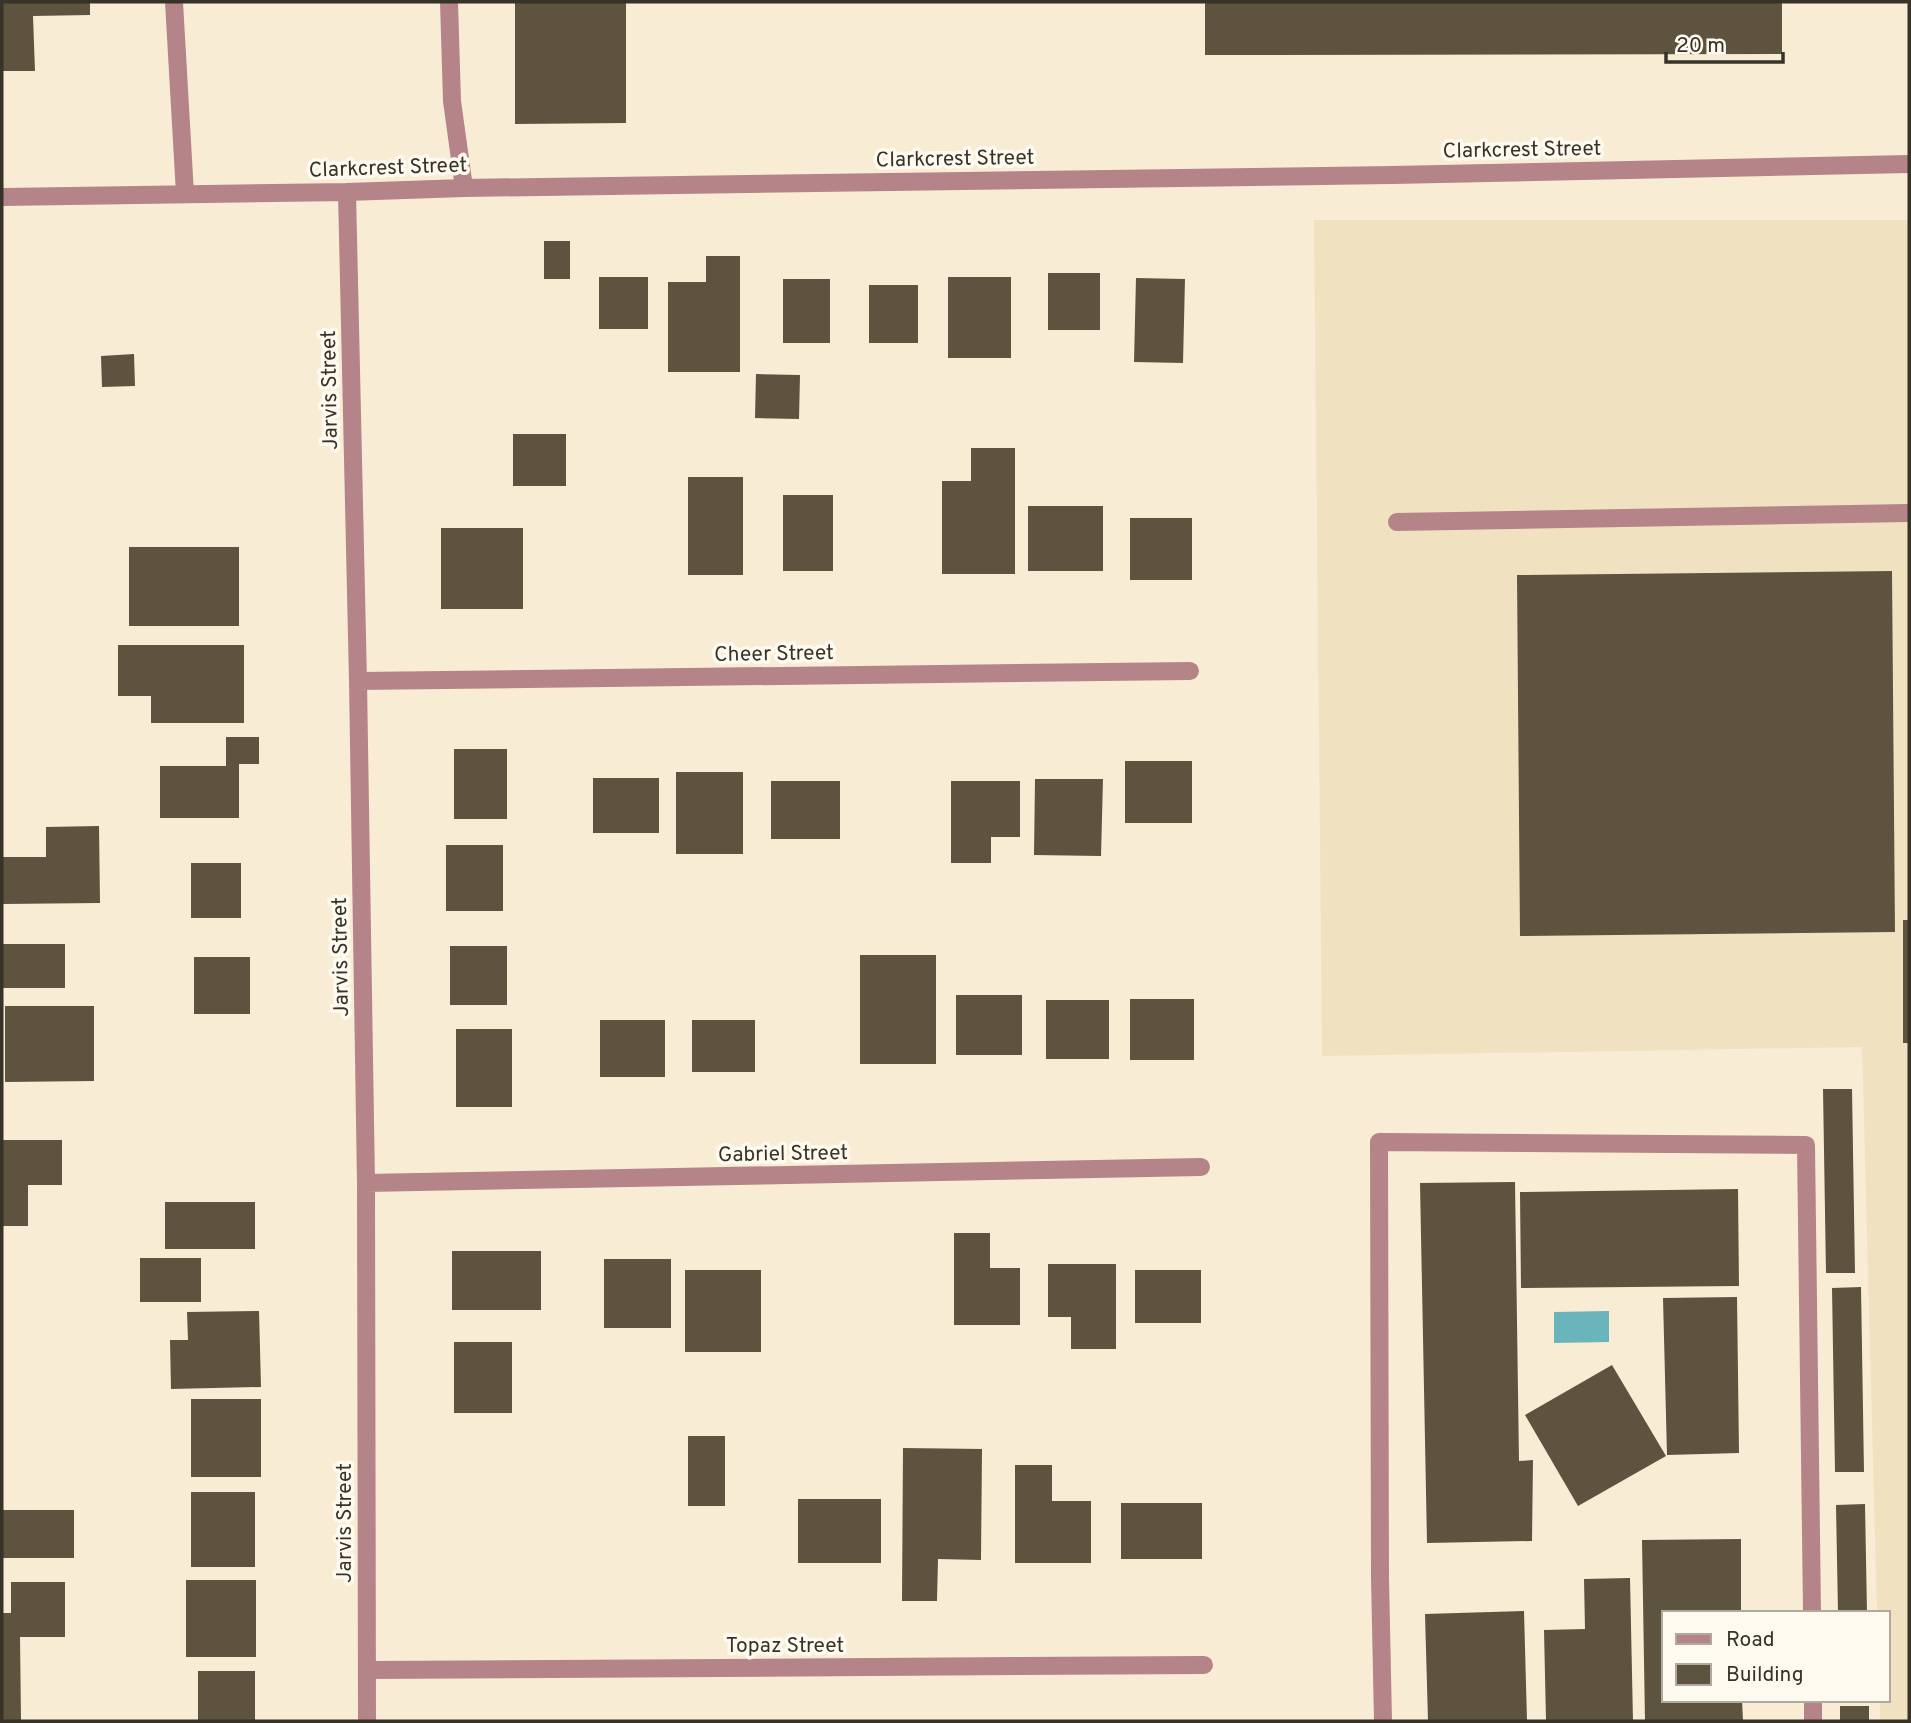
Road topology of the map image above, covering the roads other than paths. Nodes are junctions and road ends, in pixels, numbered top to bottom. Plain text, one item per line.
1 (174, 2) edge
2 (449, 2) edge
3 (1909, 164) edge
4 (464, 188) junction
5 (347, 192) junction
6 (185, 194) junction
7 (2, 197) edge
8 (1909, 513) edge
9 (1397, 522) dead end
10 (1191, 671) dead end
11 (358, 681) junction
12 (1201, 1167) dead end
13 (366, 1184) junction
14 (1812, 1611) edge
15 (1204, 1665) dead end
16 (367, 1670) junction
17 (1813, 1702) edge
18 (367, 1721) edge
19 (1383, 1721) edge
20 (1813, 1721) edge

1 - 6 street
2 - 4 street
3 - 4 street, Clarkcrest Street
4 - 5 street, Clarkcrest Street
5 - 6 street, Clarkcrest Street
5 - 11 street, Jarvis Street
6 - 7 street, Clarkcrest Street
8 - 9 street
10 - 11 street, Cheer Street
11 - 13 street, Jarvis Street
12 - 13 street, Gabriel Street
13 - 16 street, Jarvis Street
14 - 19 street
15 - 16 street, Topaz Street
16 - 18 street, Jarvis Street
17 - 20 street

